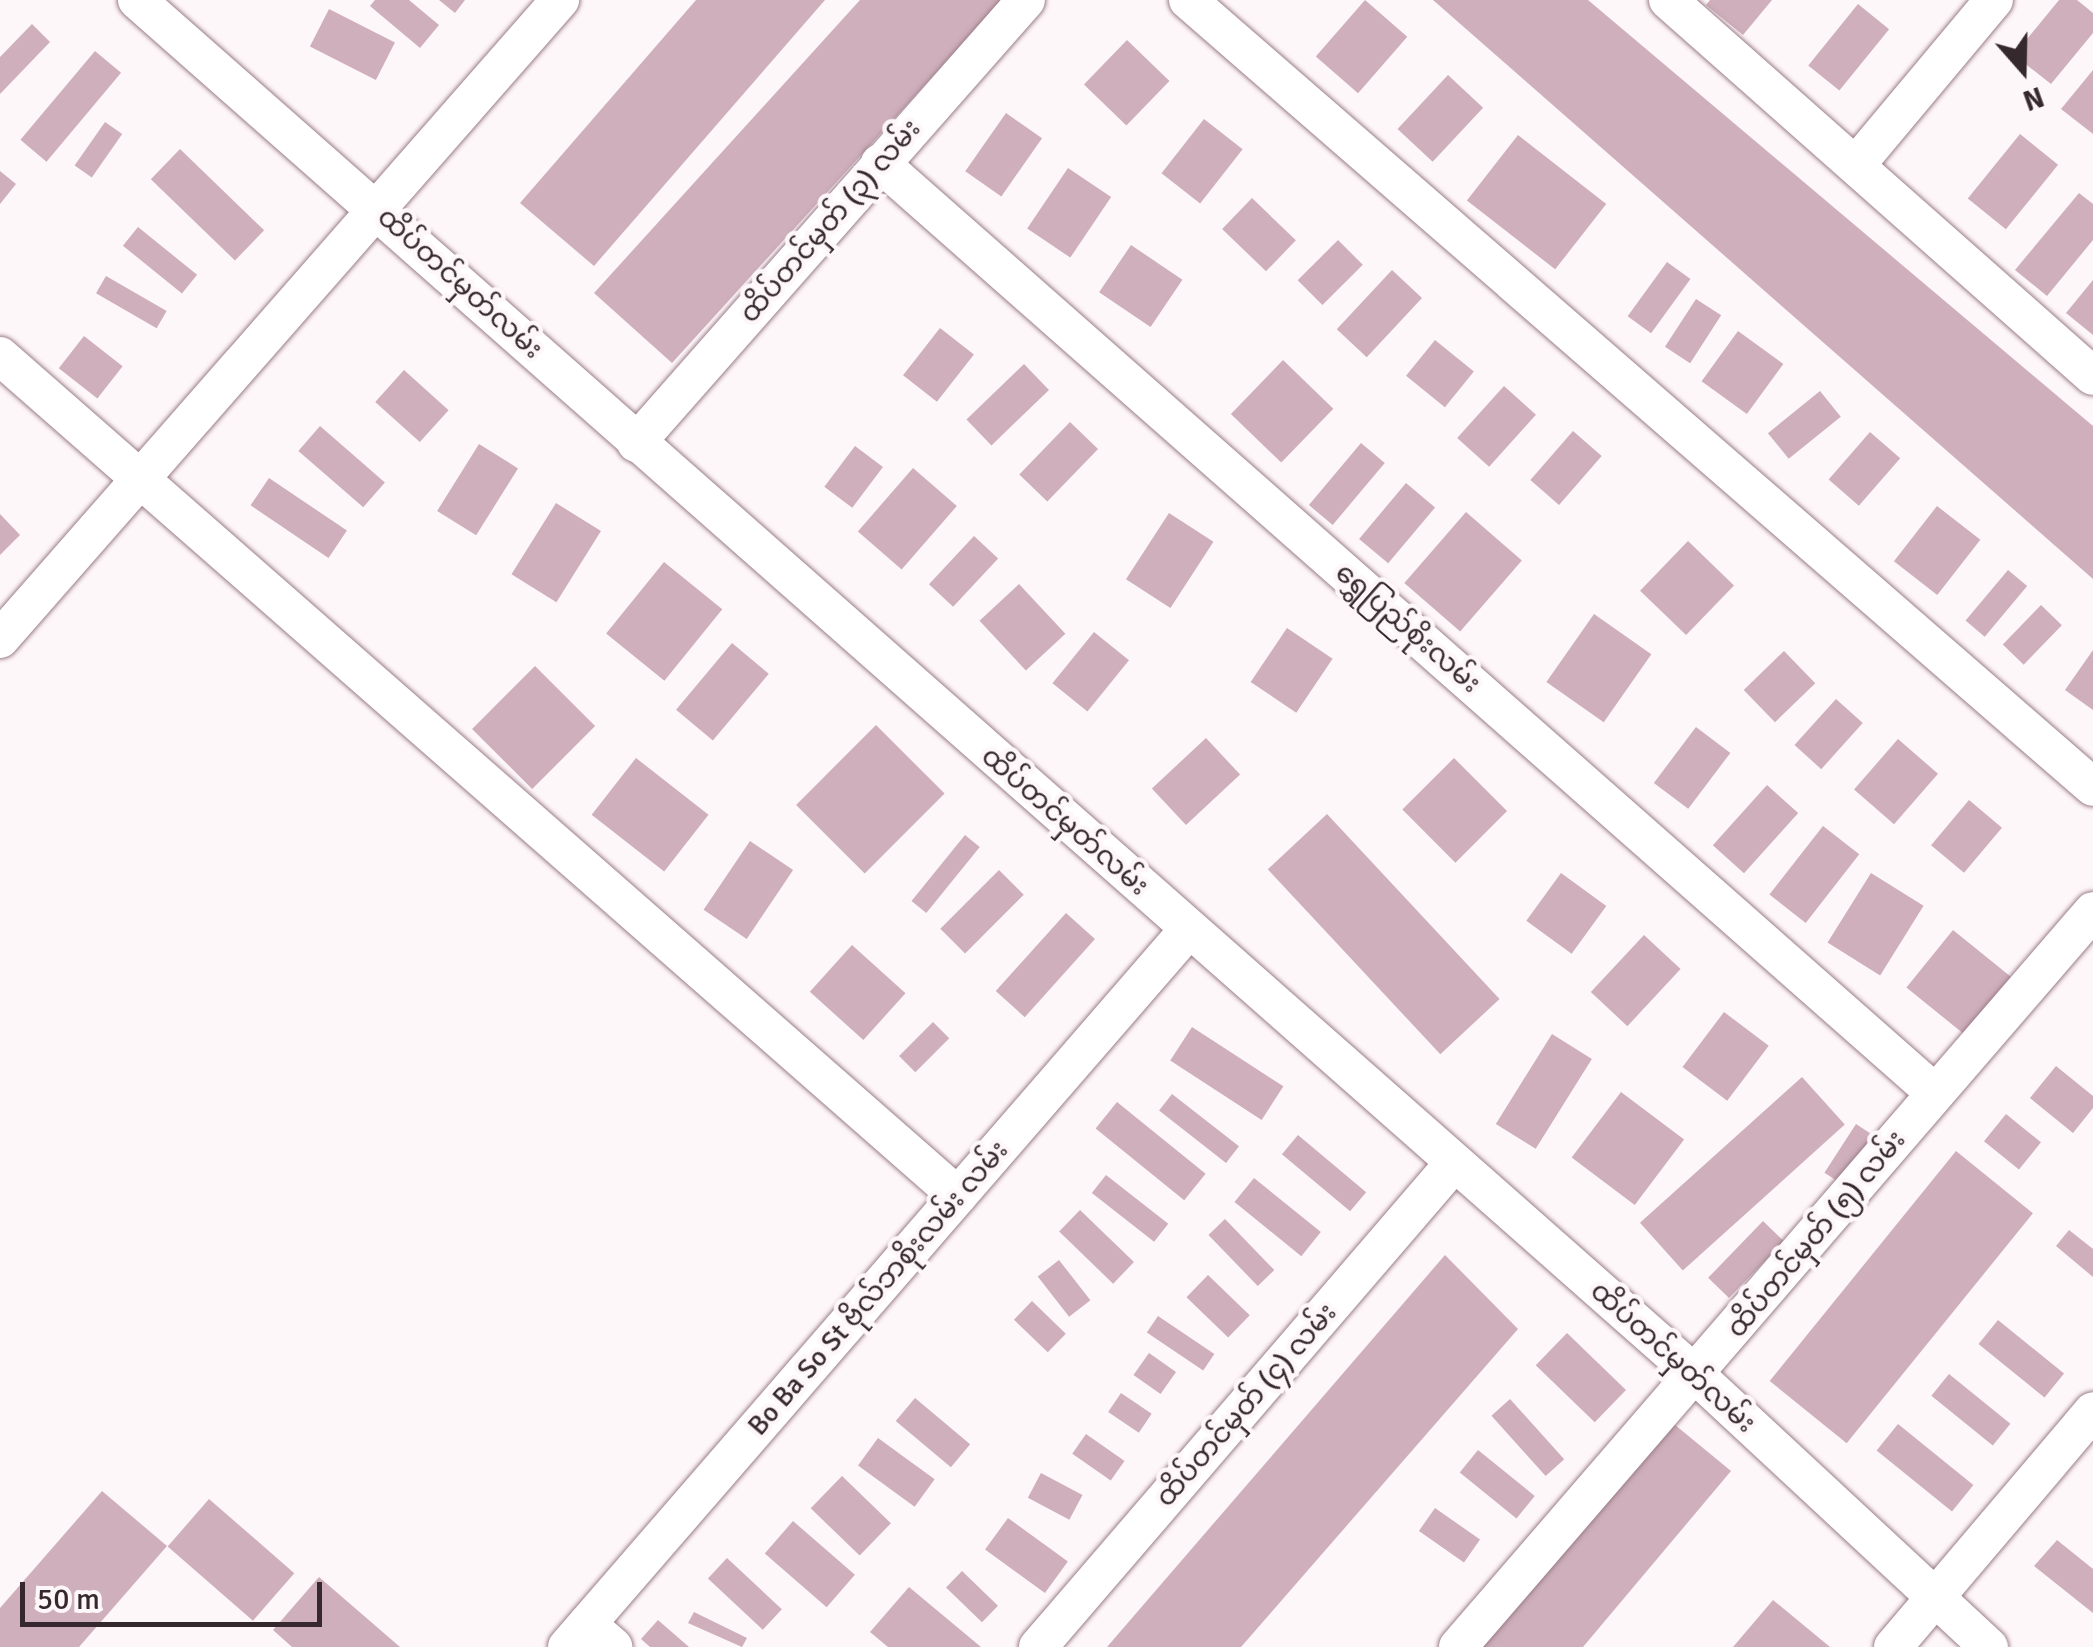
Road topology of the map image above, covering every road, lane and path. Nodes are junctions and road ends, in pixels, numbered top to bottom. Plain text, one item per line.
1 (137, 0) edge
2 (560, 0) edge
3 (1026, 0) edge
4 (1188, 0) edge
5 (1668, 0) edge
6 (1994, 0) edge
7 (880, 163) junction
8 (1856, 165) junction
9 (380, 210) junction
10 (0, 356) edge
11 (2093, 376) edge
12 (636, 444) junction
13 (138, 481) junction
14 (0, 639) edge
15 (2093, 787) edge
16 (2093, 910) edge
17 (1188, 929) junction
18 (1935, 1092) junction
19 (1454, 1163) junction
20 (958, 1196) junction
21 (1696, 1375) junction
22 (2093, 1411) edge
23 (1935, 1598) junction
24 (589, 1639) edge
25 (1038, 1647) edge
26 (1458, 1647) edge
27 (1893, 1647) edge
28 (1990, 1647) edge

1 - 9 street, ထိပ်တင်မှတ်လမ်း
2 - 9 street
3 - 7 street, ထိပ်တင်မှတ် (၃) လမ်း
4 - 15 street
5 - 8 street
6 - 8 street
7 - 12 street, ထိပ်တင်မှတ် (၃) လမ်း
7 - 18 street, ရွှေပြည်စိုးလမ်း
8 - 11 street
9 - 12 street, ထိပ်တင်မှတ်လမ်း
9 - 13 street
10 - 13 street
12 - 17 street, ထိပ်တင်မှတ်လမ်း
13 - 14 street
13 - 20 street
16 - 18 street, ထိပ်တင်မှတ် (၅) လမ်း
17 - 19 street, ထိပ်တင်မှတ်လမ်း
17 - 20 street, Bo Ba So St ဗိုလ်ဘစိုးလမ်း လမ်း
18 - 21 street, ထိပ်တင်မှတ် (၅) လမ်း
19 - 21 street, ထိပ်တင်မှတ်လမ်း
19 - 25 street, ထိပ်တင်မှတ် (၄) လမ်း
20 - 24 street, Bo Ba So St ဗိုလ်ဘစိုးလမ်း လမ်း
21 - 23 street, ထိပ်တင်မှတ်လမ်း
21 - 26 street, ထိပ်တင်မှတ် (၅) လမ်း
22 - 23 street
23 - 27 street
23 - 28 street, ထိပ်တင်မှတ်လမ်း

